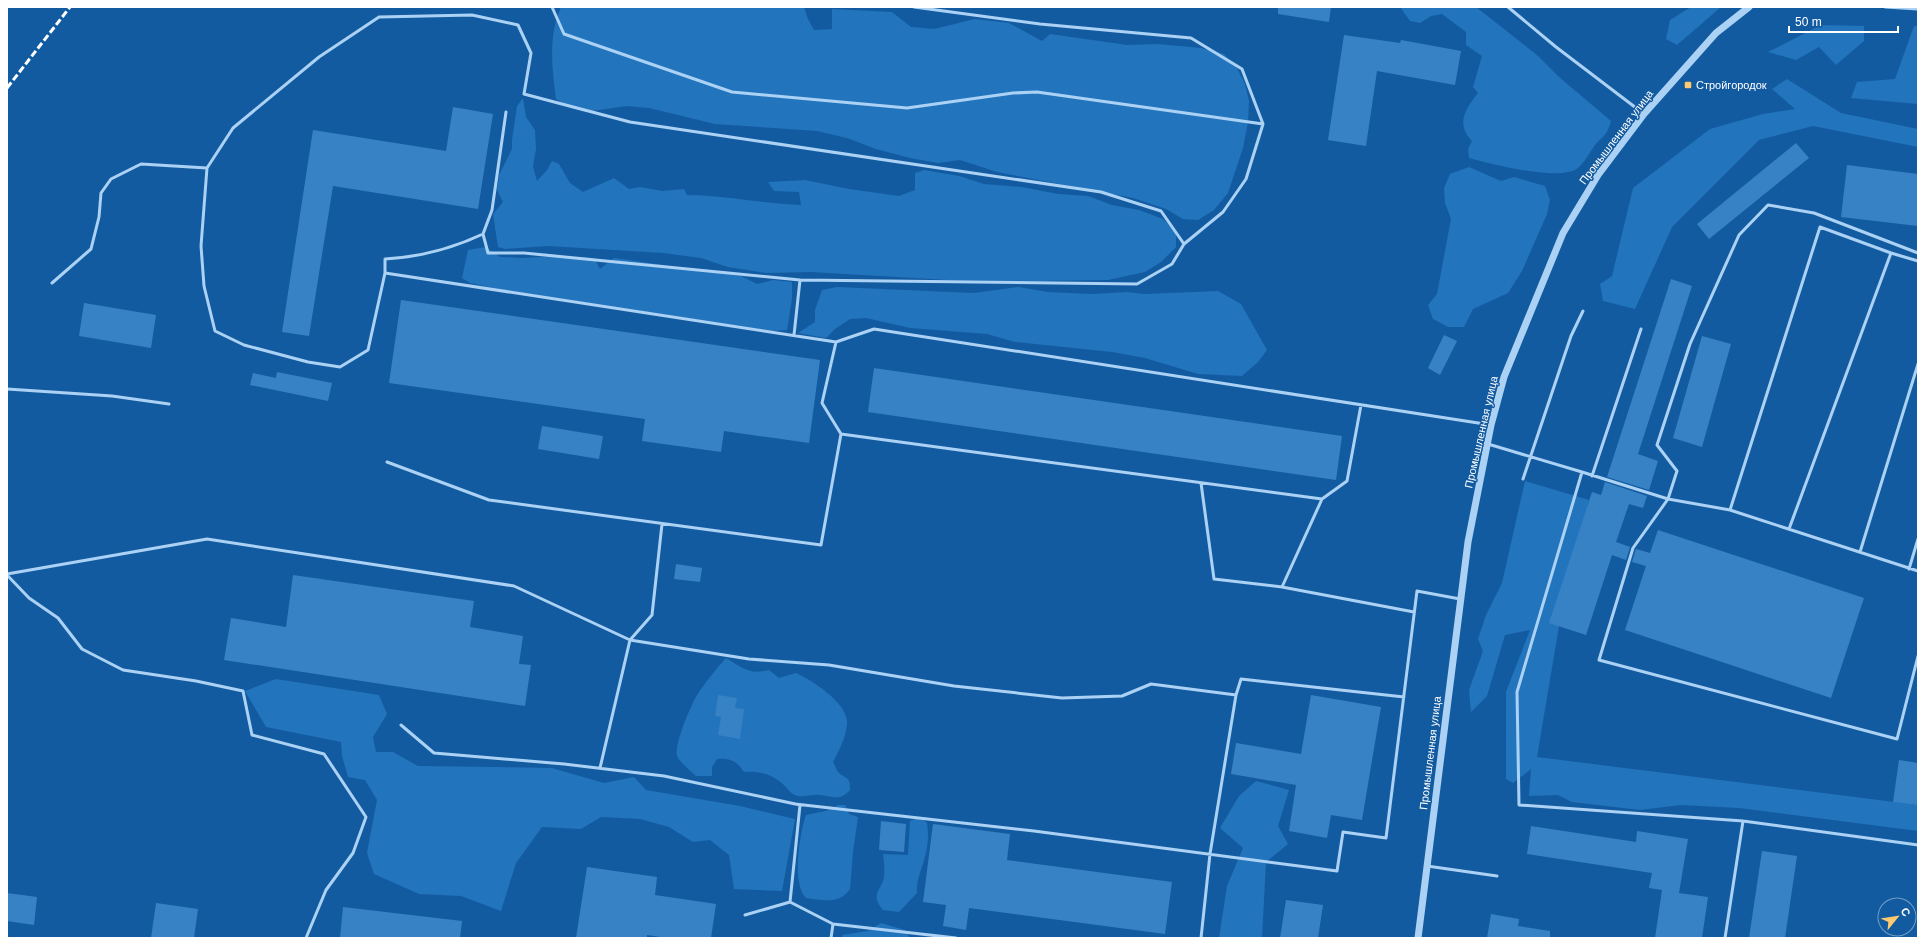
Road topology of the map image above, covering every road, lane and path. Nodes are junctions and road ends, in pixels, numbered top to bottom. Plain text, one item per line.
1 (552, 7) edge
2 (914, 7) edge
3 (1508, 7) edge
4 (1749, 7) edge
5 (1885, 7) edge
6 (1918, 9) edge
7 (506, 112) dead end
8 (1644, 114) junction
9 (1263, 124) junction
10 (207, 168) junction
11 (483, 234) junction
12 (1184, 244) junction
13 (1891, 253) junction
14 (1918, 253) edge
15 (1918, 261) edge
16 (385, 274) junction
17 (800, 280) junction
18 (52, 283) dead end
19 (1583, 310) dead end
20 (1641, 329) dead end
21 (794, 336) junction
22 (836, 342) junction
23 (1918, 364) edge
24 (7, 389) edge
25 (170, 404) dead end
26 (1361, 405) junction
27 (1491, 425) junction
28 (841, 434) junction
29 (1488, 444) junction
30 (1530, 457) junction
31 (387, 462) dead end
32 (1582, 472) junction
33 (1592, 476) junction
34 (1523, 479) dead end
35 (1201, 483) junction
36 (1322, 499) junction
37 (1668, 499) junction
38 (1730, 510) junction
39 (662, 524) junction
40 (1789, 529) junction
41 (1918, 539) edge
42 (1860, 552) junction
43 (1909, 569) junction
44 (1918, 571) edge
45 (7, 575) edge
46 (1282, 587) junction
47 (1461, 599) junction
48 (1414, 612) junction
49 (630, 640) junction
50 (1918, 656) edge
51 (1236, 695) junction
52 (1404, 698) junction
53 (400, 726) dead end
54 (600, 768) junction
55 (794, 804) junction
56 (1743, 821) junction
57 (1918, 844) edge
58 (1210, 854) junction
59 (1427, 866) junction
60 (1497, 876) dead end
61 (790, 902) junction
62 (745, 915) dead end
63 (833, 924) junction
64 (306, 938) edge
65 (831, 938) edge
66 (956, 938) edge
67 (1201, 938) edge
68 (1418, 938) edge
69 (1725, 938) edge

1 - 9 lane
2 - 9 lane
3 - 8 lane
4 - 8 street, Промышленная улица
5 - 6 lane
7 - 11 lane
8 - 27 street, Промышленная улица
9 - 12 lane
10 - 12 lane
10 - 16 lane
10 - 18 lane
11 - 16 lane
11 - 17 lane
12 - 17 lane
13 - 15 lane
13 - 38 lane
13 - 40 lane
14 - 37 lane
16 - 21 lane
17 - 21 lane
19 - 30 lane
20 - 33 lane
21 - 22 lane
22 - 26 lane
22 - 28 lane
23 - 42 lane
24 - 25 lane
26 - 27 lane
26 - 36 lane
27 - 29 street, Промышленная улица
28 - 35 lane
28 - 39 lane
29 - 30 lane
29 - 47 street, Промышленная улица
30 - 32 lane
30 - 34 lane
31 - 39 lane
32 - 33 lane
32 - 56 lane
33 - 37 lane
35 - 36 lane
35 - 46 lane
36 - 46 lane
37 - 38 lane
37 - 50 lane
38 - 40 lane
39 - 49 lane
40 - 42 lane
41 - 43 lane
42 - 43 lane
43 - 44 lane
45 - 49 lane
45 - 64 lane
46 - 48 lane
47 - 48 lane
47 - 59 street, Промышленная улица
48 - 52 lane
49 - 51 lane
49 - 54 lane
51 - 52 lane
51 - 58 lane
52 - 58 lane
53 - 54 lane
54 - 55 lane
55 - 58 lane
55 - 61 lane
56 - 57 lane
56 - 69 lane
58 - 67 lane
59 - 60 lane
59 - 68 street, Промышленная улица
61 - 62 lane
61 - 63 lane
63 - 65 lane
63 - 66 lane

